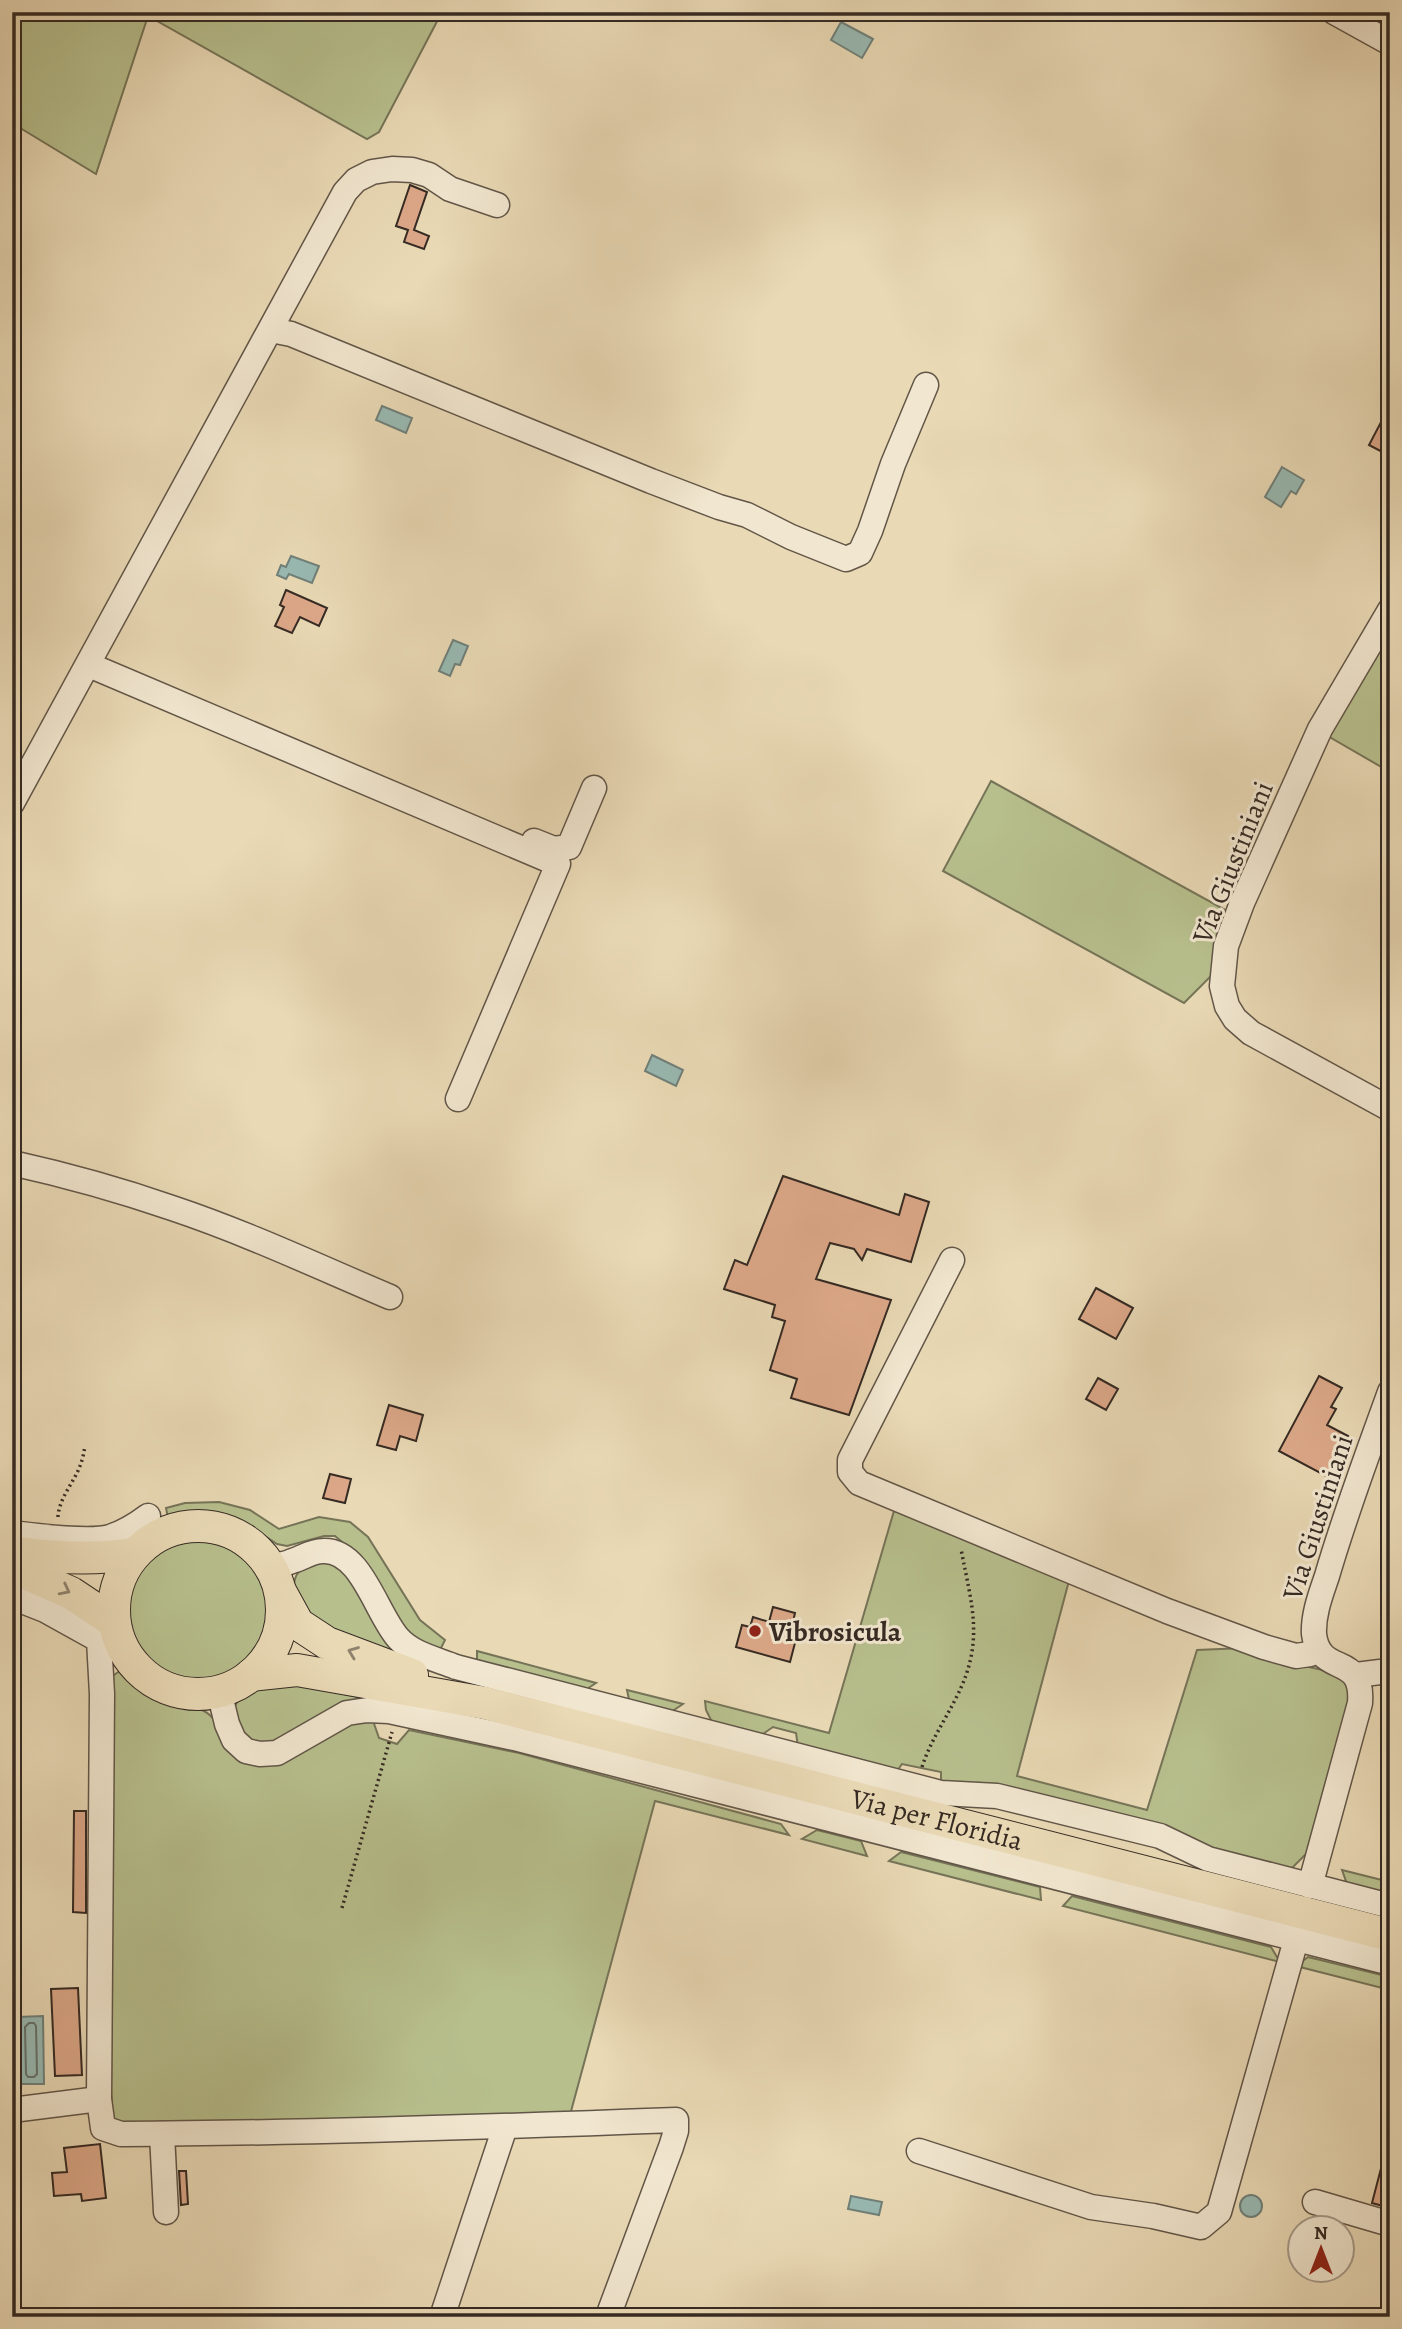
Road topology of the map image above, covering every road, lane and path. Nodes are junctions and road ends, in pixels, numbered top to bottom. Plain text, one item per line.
1 (1334, 12) edge
2 (1390, 43) edge
3 (496, 205) dead end
4 (271, 330) junction
5 (926, 385) dead end
6 (1390, 610) edge
7 (93, 658) junction
8 (594, 788) dead end
9 (12, 803) edge
10 (458, 1099) dead end
11 (1390, 1109) edge
12 (12, 1163) edge
13 (952, 1260) dead end
14 (390, 1297) dead end
15 (1390, 1392) edge
16 (85, 1446) dead end
17 (148, 1516) dead end
18 (960, 1526) junction
19 (12, 1533) edge
20 (58, 1537) junction
21 (12, 1552) edge
22 (133, 1555) junction
23 (12, 1567) edge
24 (276, 1580) junction
25 (12, 1597) edge
26 (113, 1621) junction
27 (1318, 1649) junction
28 (1390, 1674) edge
29 (251, 1675) junction
30 (1356, 1675) junction
31 (219, 1691) junction
32 (485, 1703) junction
33 (397, 1713) junction
34 (916, 1787) junction
35 (1310, 1886) junction
36 (1390, 1906) edge
37 (342, 1908) dead end
38 (1390, 1935) edge
39 (1296, 1940) junction
40 (1390, 1963) edge
41 (99, 2099) junction
42 (12, 2110) edge
43 (505, 2127) junction
44 (162, 2134) junction
45 (919, 2151) dead end
46 (1315, 2202) dead end
47 (166, 2212) dead end
48 (1390, 2224) edge
49 (442, 2317) edge
50 (611, 2317) edge

1 - 2 street
3 - 4 street
4 - 5 street
4 - 7 street
6 - 11 street, Via Giustiniani
7 - 8 street
7 - 9 street
7 - 10 street
12 - 14 street
13 - 18 street
15 - 27 street, Via Giustiniani
16 - 20 path
17 - 20 street
18 - 27 street
18 - 34 path
19 - 20 street
21 - 22 main road
22 - 24 main road
22 - 26 main road
23 -> 26 main road
24 - 29 main road
32 -> 24 main road
24 - 34 street
25 - 41 street
26 - 31 main road
27 - 30 street
28 - 30 street
29 - 31 main road
29 - 32 main road
30 - 35 street
31 - 33 street
32 - 38 main road, Via per Floridia
33 - 37 path
33 - 39 street
34 - 35 street
35 - 36 street
39 - 40 street
39 - 45 street
41 - 42 street
41 - 44 street
43 - 44 street
43 - 49 street
43 - 50 street
44 - 47 street
46 - 48 street

